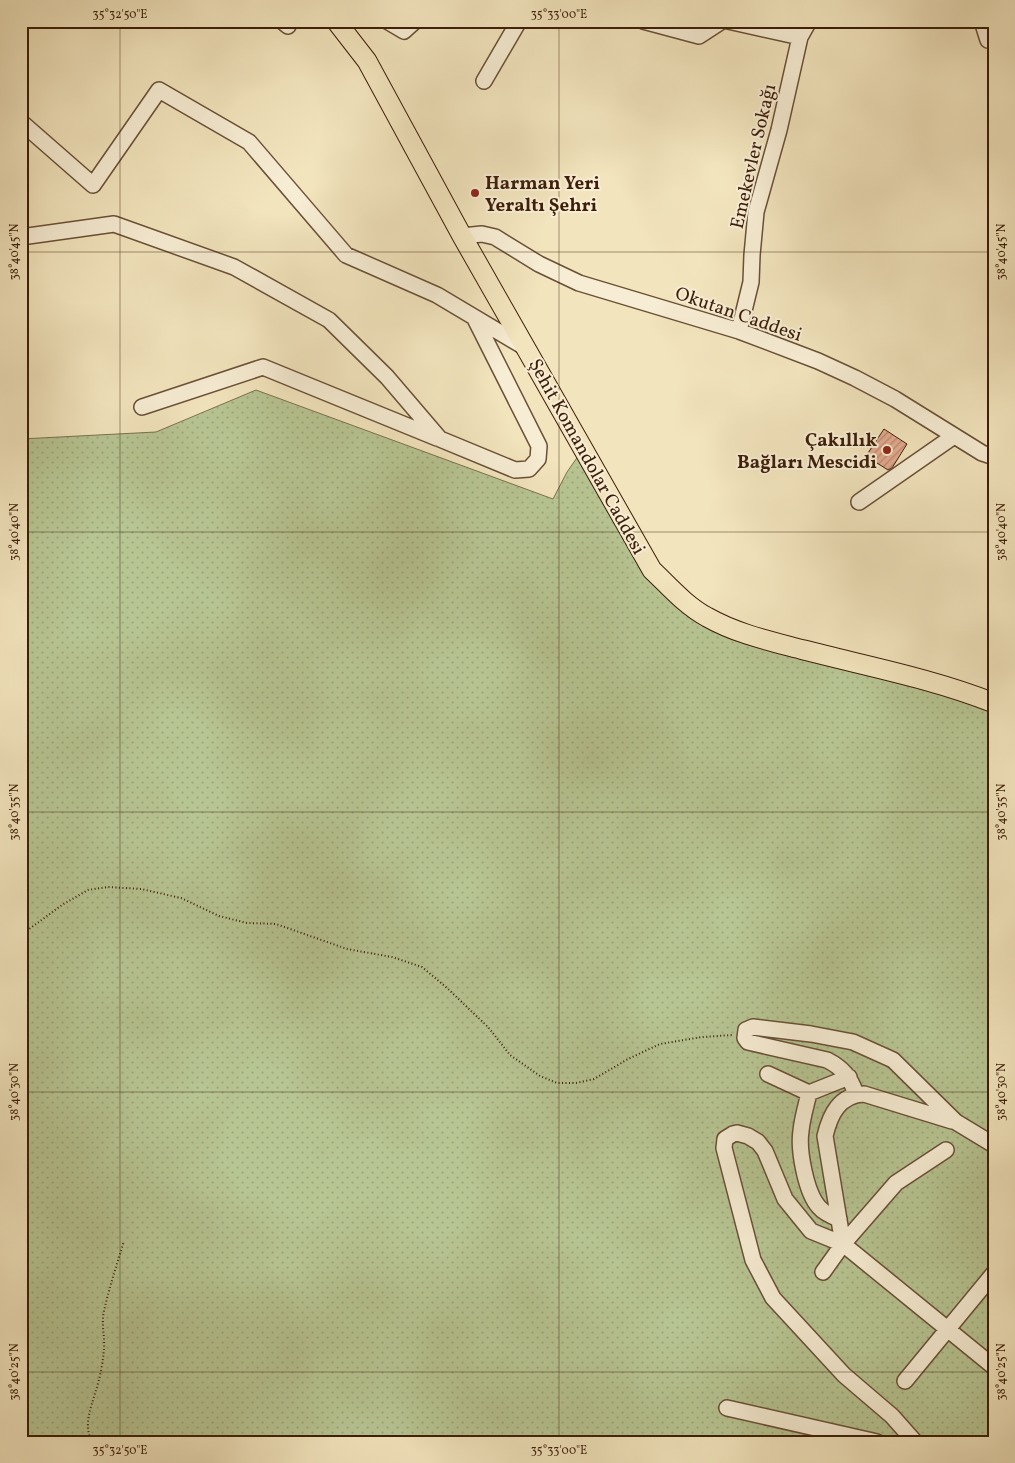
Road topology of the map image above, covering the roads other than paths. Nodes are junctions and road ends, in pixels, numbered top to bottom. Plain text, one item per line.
1 (336, 21) edge
2 (388, 21) edge
3 (415, 21) edge
4 (519, 21) edge
5 (643, 21) edge
6 (722, 21) edge
7 (728, 21) edge
8 (810, 21) edge
9 (982, 21) edge
10 (800, 37) junction
11 (988, 40) dead end
12 (484, 81) dead end
13 (21, 122) edge
14 (462, 236) junction
15 (21, 237) edge
16 (474, 317) junction
17 (739, 332) junction
18 (528, 350) junction
19 (142, 407) dead end
20 (954, 436) junction
21 (440, 439) junction
22 (994, 457) edge
23 (859, 502) dead end
24 (994, 703) edge
25 (768, 1074) dead end
26 (849, 1077) junction
27 (809, 1093) junction
28 (856, 1094) junction
29 (956, 1122) junction
30 (994, 1145) edge
31 (946, 1150) dead end
32 (839, 1219) junction
33 (843, 1244) junction
34 (823, 1272) dead end
35 (994, 1273) edge
36 (948, 1330) junction
37 (994, 1367) edge
38 (905, 1381) dead end
39 (727, 1408) dead end
40 (877, 1442) edge
41 (915, 1442) edge

1 - 14 main road, Şehit Komandolar Caddesi
2 - 3 street
4 - 12 street
5 - 6 street
7 - 10 street
8 - 10 street, Emekevler Sokağı
9 - 11 street
10 - 17 street, Emekevler Sokağı
13 - 16 street
14 - 17 street, Okutan Caddesi
14 - 18 main road, Şehit Komandolar Caddesi
15 - 21 street
16 - 18 street
16 - 21 street
17 - 20 street, Okutan Caddesi
18 - 24 main road, Şehit Komandolar Caddesi
19 - 21 street
20 - 22 street, Okutan Caddesi
20 - 23 street
25 - 27 street
26 - 27 street
26 - 28 street
26 - 29 street
27 - 32 street
28 - 29 street
28 - 32 street
29 - 30 street
31 - 33 street
32 - 33 street
33 - 34 street
33 - 36 street
33 - 41 street
35 - 36 street
36 - 37 street
36 - 38 street
39 - 40 street

